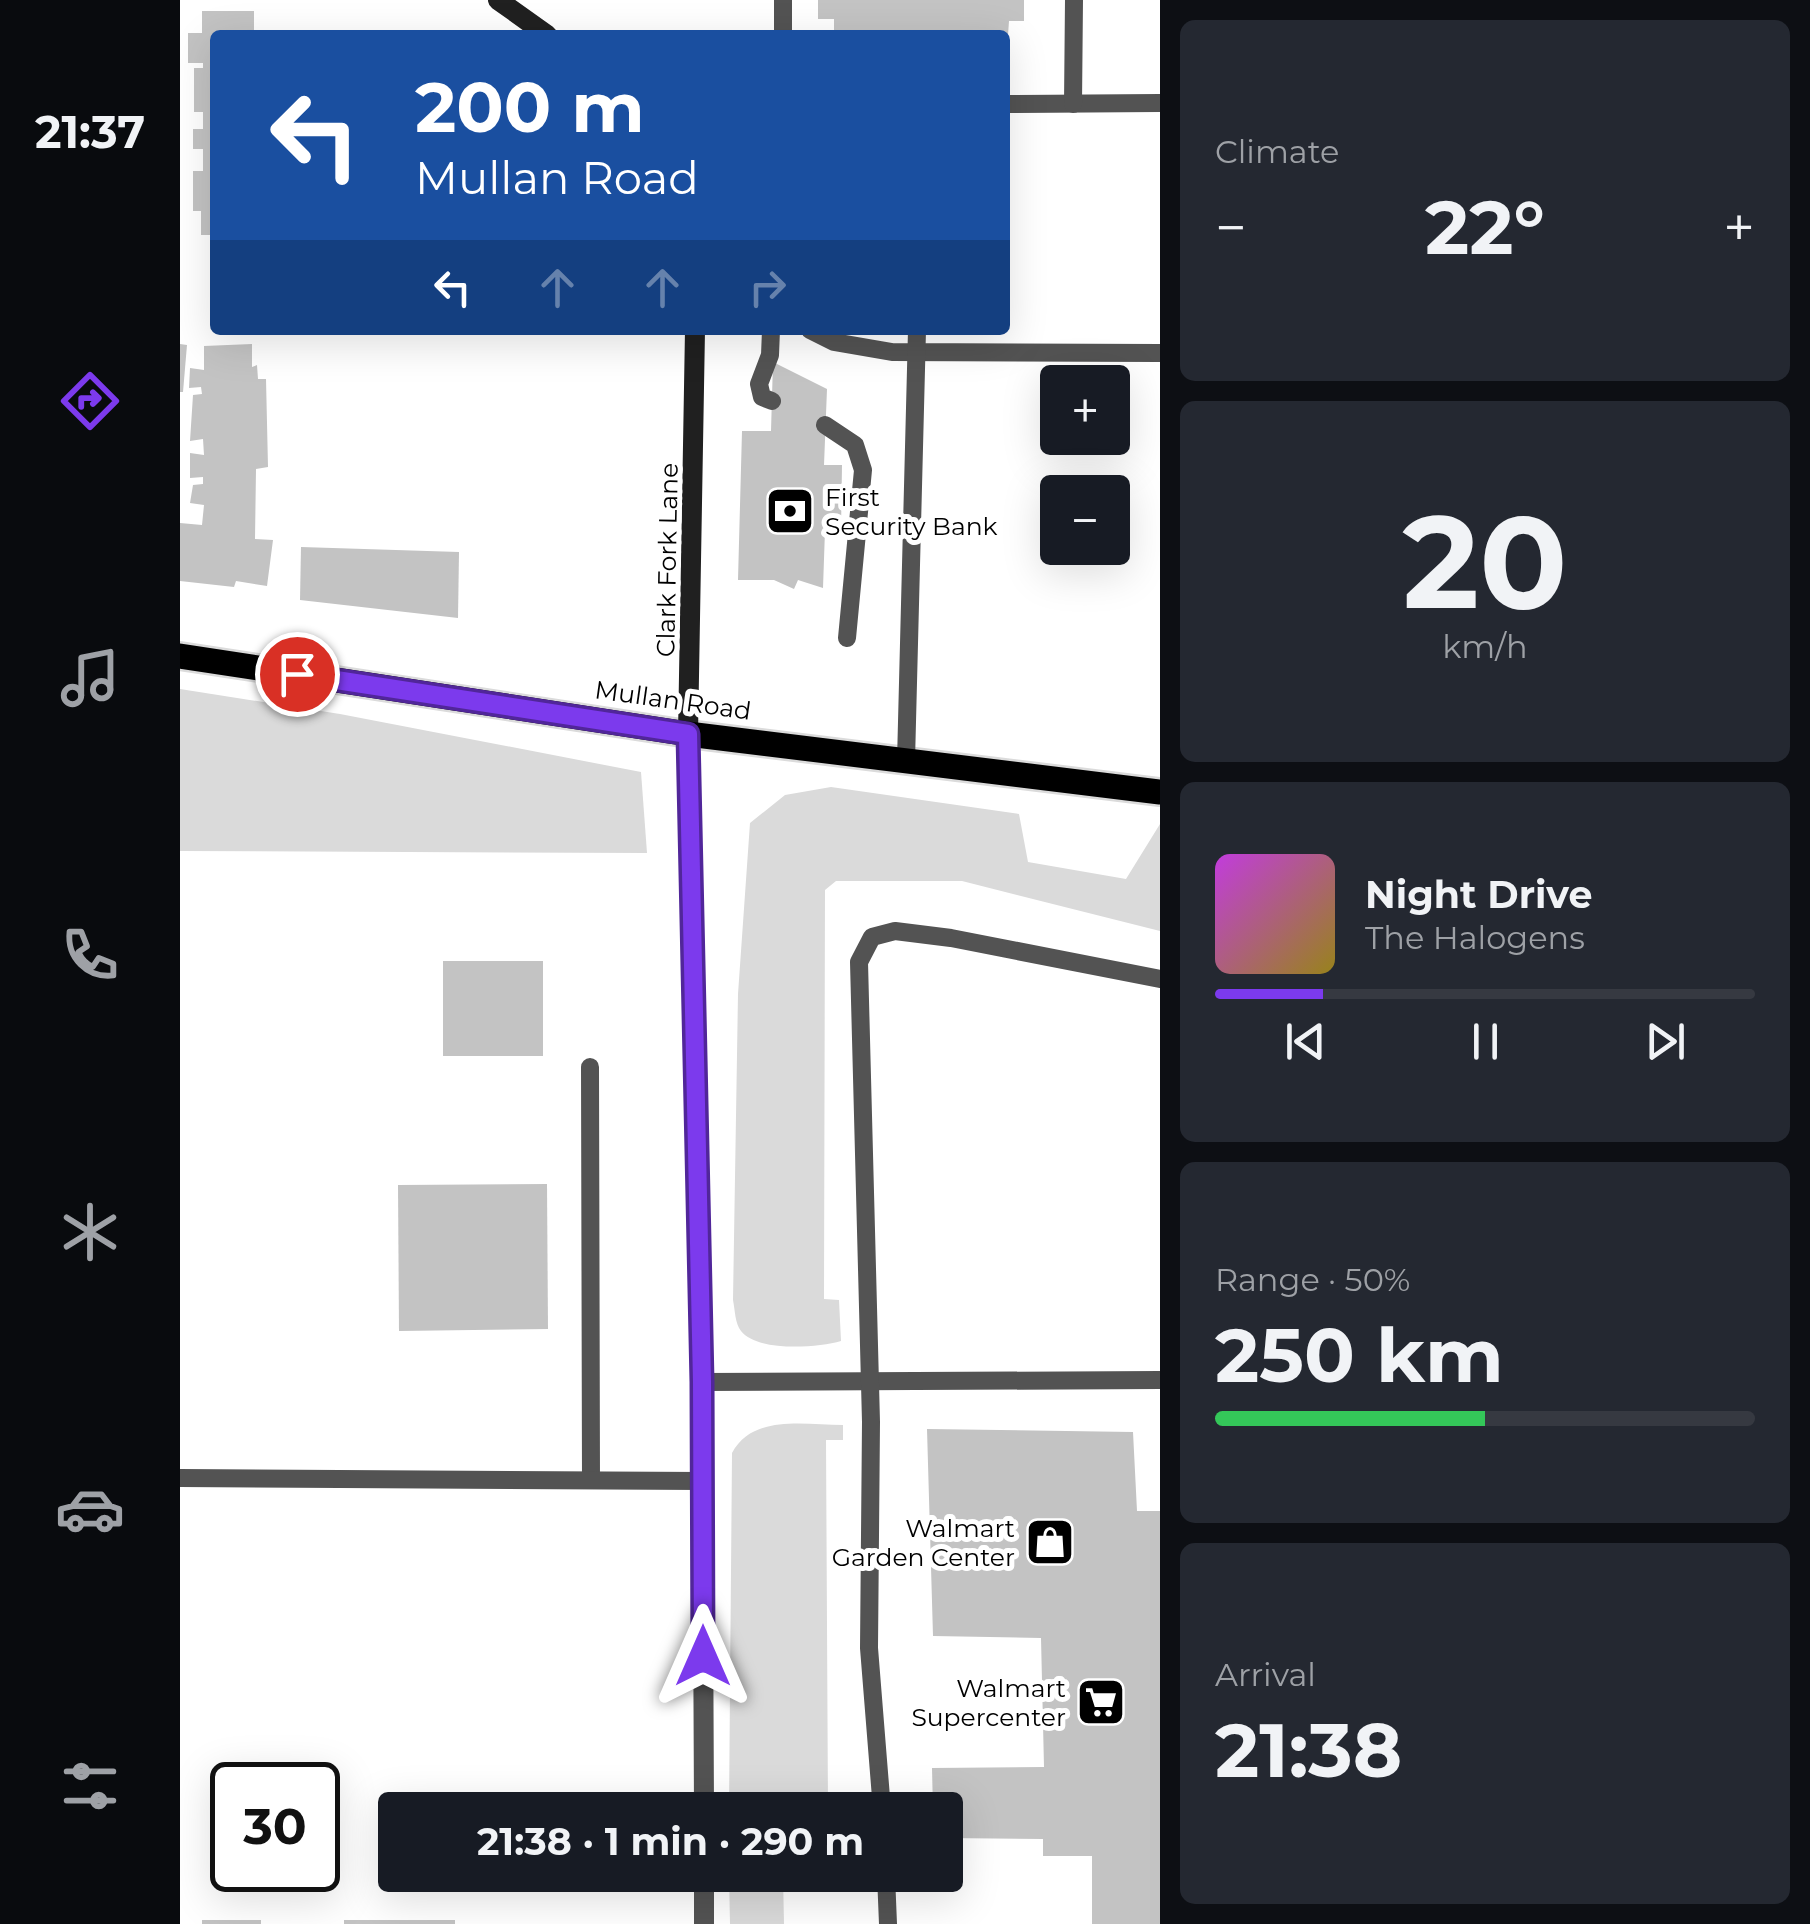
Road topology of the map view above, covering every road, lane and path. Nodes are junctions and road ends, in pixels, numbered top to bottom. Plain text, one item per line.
1 (498, 0) edge
2 (783, 0) edge
3 (1074, 0) edge
4 (540, 30) edge
5 (783, 30) edge
6 (1010, 104) edge
7 (1074, 104) junction
8 (1160, 104) edge
9 (695, 335) edge
10 (771, 335) edge
11 (820, 335) edge
12 (917, 335) edge
13 (917, 351) junction
14 (1160, 353) edge
15 (772, 401) dead end
16 (825, 425) dead end
17 (846, 638) dead end
18 (180, 656) edge
19 (688, 734) junction
20 (906, 761) junction
21 (1160, 792) edge
22 (1160, 979) edge
23 (590, 1066) dead end
24 (1160, 1380) edge
25 (870, 1381) junction
26 (702, 1382) junction
27 (180, 1478) edge
28 (592, 1480) junction
29 (702, 1481) junction
30 (704, 1792) edge
31 (881, 1792) edge
32 (704, 1892) edge
33 (887, 1892) edge
34 (704, 1924) edge
35 (888, 1924) edge

1 - 4 street
2 - 5 lane
3 - 7 lane
6 - 7 lane
7 - 8 lane
9 - 19 street, Clark Fork Lane
10 - 15 lane
11 - 13 lane
12 - 13 lane
13 - 14 lane
13 - 20 lane
16 - 17 lane
18 - 19 main road, Mullan Road
19 - 20 main road, Mullan Road
19 - 26 street, Clark Fork Lane
20 - 21 main road, Mullan Road
22 - 25 lane
23 - 28 lane
24 - 25 lane
25 - 26 lane
25 - 31 lane
26 - 29 street, Clark Fork Lane
27 - 28 lane
28 - 29 lane
29 - 30 street, Clark Fork Lane
32 - 34 street
33 - 35 lane

